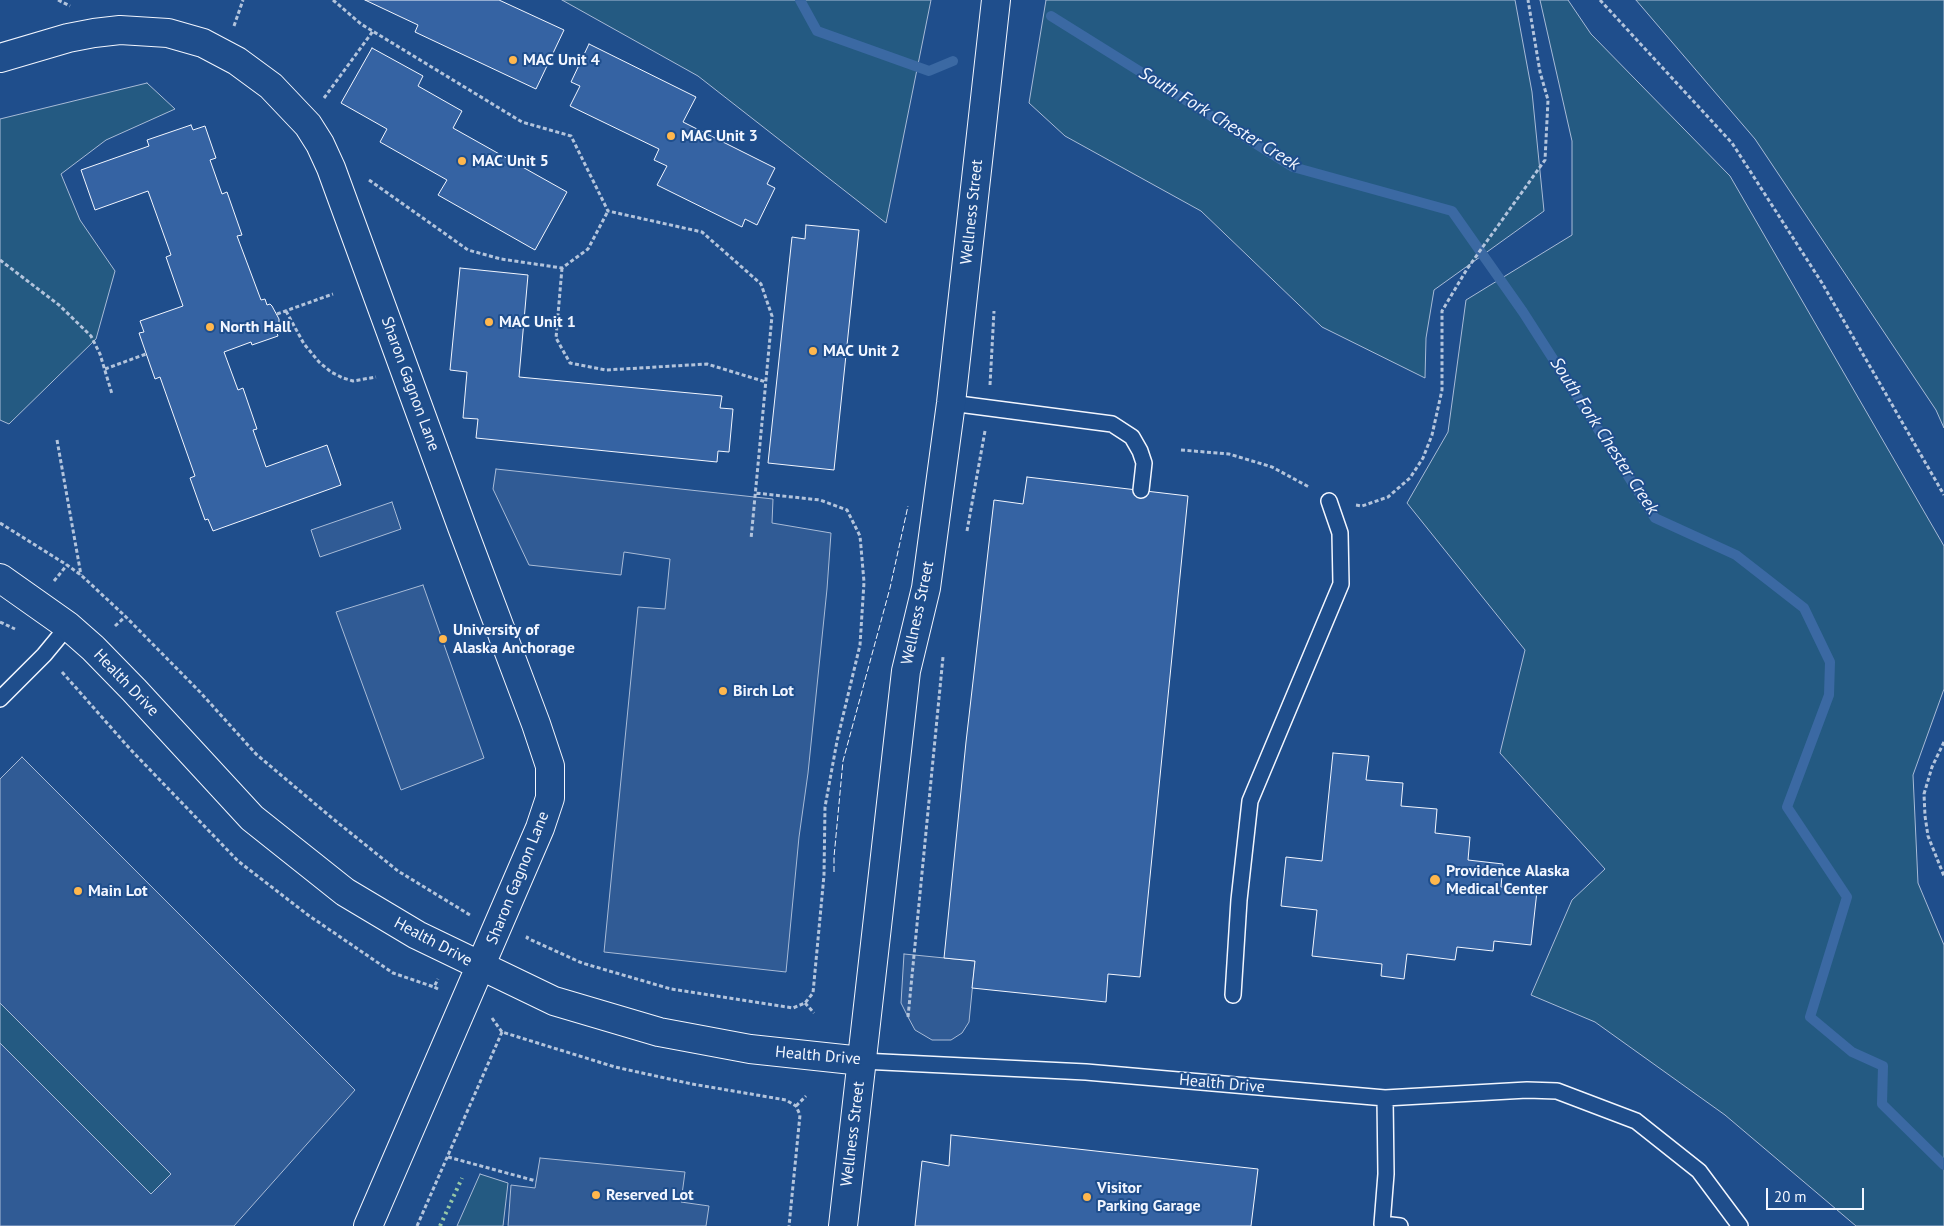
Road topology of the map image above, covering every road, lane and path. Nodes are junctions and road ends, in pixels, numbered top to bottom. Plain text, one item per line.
1 (332, 0) edge
2 (996, 0) edge
3 (1528, 0) edge
4 (1600, 0) edge
5 (374, 32) junction
6 (0, 58) edge
7 (322, 101) dead end
8 (362, 175) dead end
9 (608, 212) junction
10 (0, 260) edge
11 (562, 268) junction
12 (333, 294) dead end
13 (286, 311) junction
14 (277, 314) dead end
15 (146, 354) dead end
16 (105, 369) junction
17 (381, 375) dead end
18 (766, 382) junction
19 (112, 394) dead end
20 (951, 403) junction
21 (57, 440) dead end
22 (984, 444) dead end
23 (1182, 450) dead end
24 (1141, 490) dead end
25 (755, 494) junction
26 (1944, 495) edge
27 (1329, 501) junction
28 (0, 523) edge
29 (750, 539) dead end
30 (965, 541) dead end
31 (67, 564) junction
32 (81, 575) junction
33 (0, 578) edge
34 (53, 582) dead end
35 (126, 616) junction
36 (0, 622) edge
37 (68, 626) junction
38 (113, 628) dead end
39 (19, 630) dead end
40 (944, 657) dead end
41 (0, 699) edge
42 (1944, 742) edge
43 (1944, 876) edge
44 (466, 914) dead end
45 (531, 929) dead end
46 (481, 967) junction
47 (1233, 995) dead end
48 (805, 1003) junction
49 (814, 1013) dead end
50 (908, 1017) dead end
51 (493, 1018) dead end
52 (502, 1032) junction
53 (862, 1061) junction
54 (806, 1096) dead end
55 (1385, 1098) junction
56 (796, 1106) junction
57 (447, 1157) junction
58 (536, 1181) dead end
59 (368, 1226) edge
60 (417, 1226) edge
61 (789, 1226) edge
62 (843, 1226) edge
63 (1400, 1226) edge
64 (1740, 1226) edge

1 - 5 path
2 - 20 street, Wellness Street
3 - 27 path
4 - 26 path
5 - 7 path
5 - 9 path
6 - 46 street, Sharon Gagnon Lane
8 - 11 path
9 - 11 path
9 - 18 path
10 - 16 path
11 - 18 path
12 - 13 path
13 - 14 path
13 - 17 path
15 - 16 path
16 - 19 path
18 - 25 path
20 - 24 lane
20 - 53 street, Wellness Street
21 - 32 path
22 - 30 path
23 - 27 path
25 - 29 path
25 - 48 path
27 - 47 lane
28 - 31 path
31 - 32 path
31 - 34 path
32 - 35 path
33 - 37 street, Health Drive
35 - 38 path
35 - 44 path
36 - 39 path
37 - 41 lane
37 - 46 street, Health Drive
40 - 50 path
42 - 43 path
45 - 48 path
46 - 53 street, Health Drive
46 - 59 street, Sharon Gagnon Lane
48 - 49 path
51 - 52 path
52 - 56 path
52 - 57 path
53 - 55 lane, Health Drive
53 - 62 street, Wellness Street
54 - 56 path
55 - 63 lane
55 - 64 lane, Health Drive
56 - 61 path
57 - 58 path
57 - 60 path

